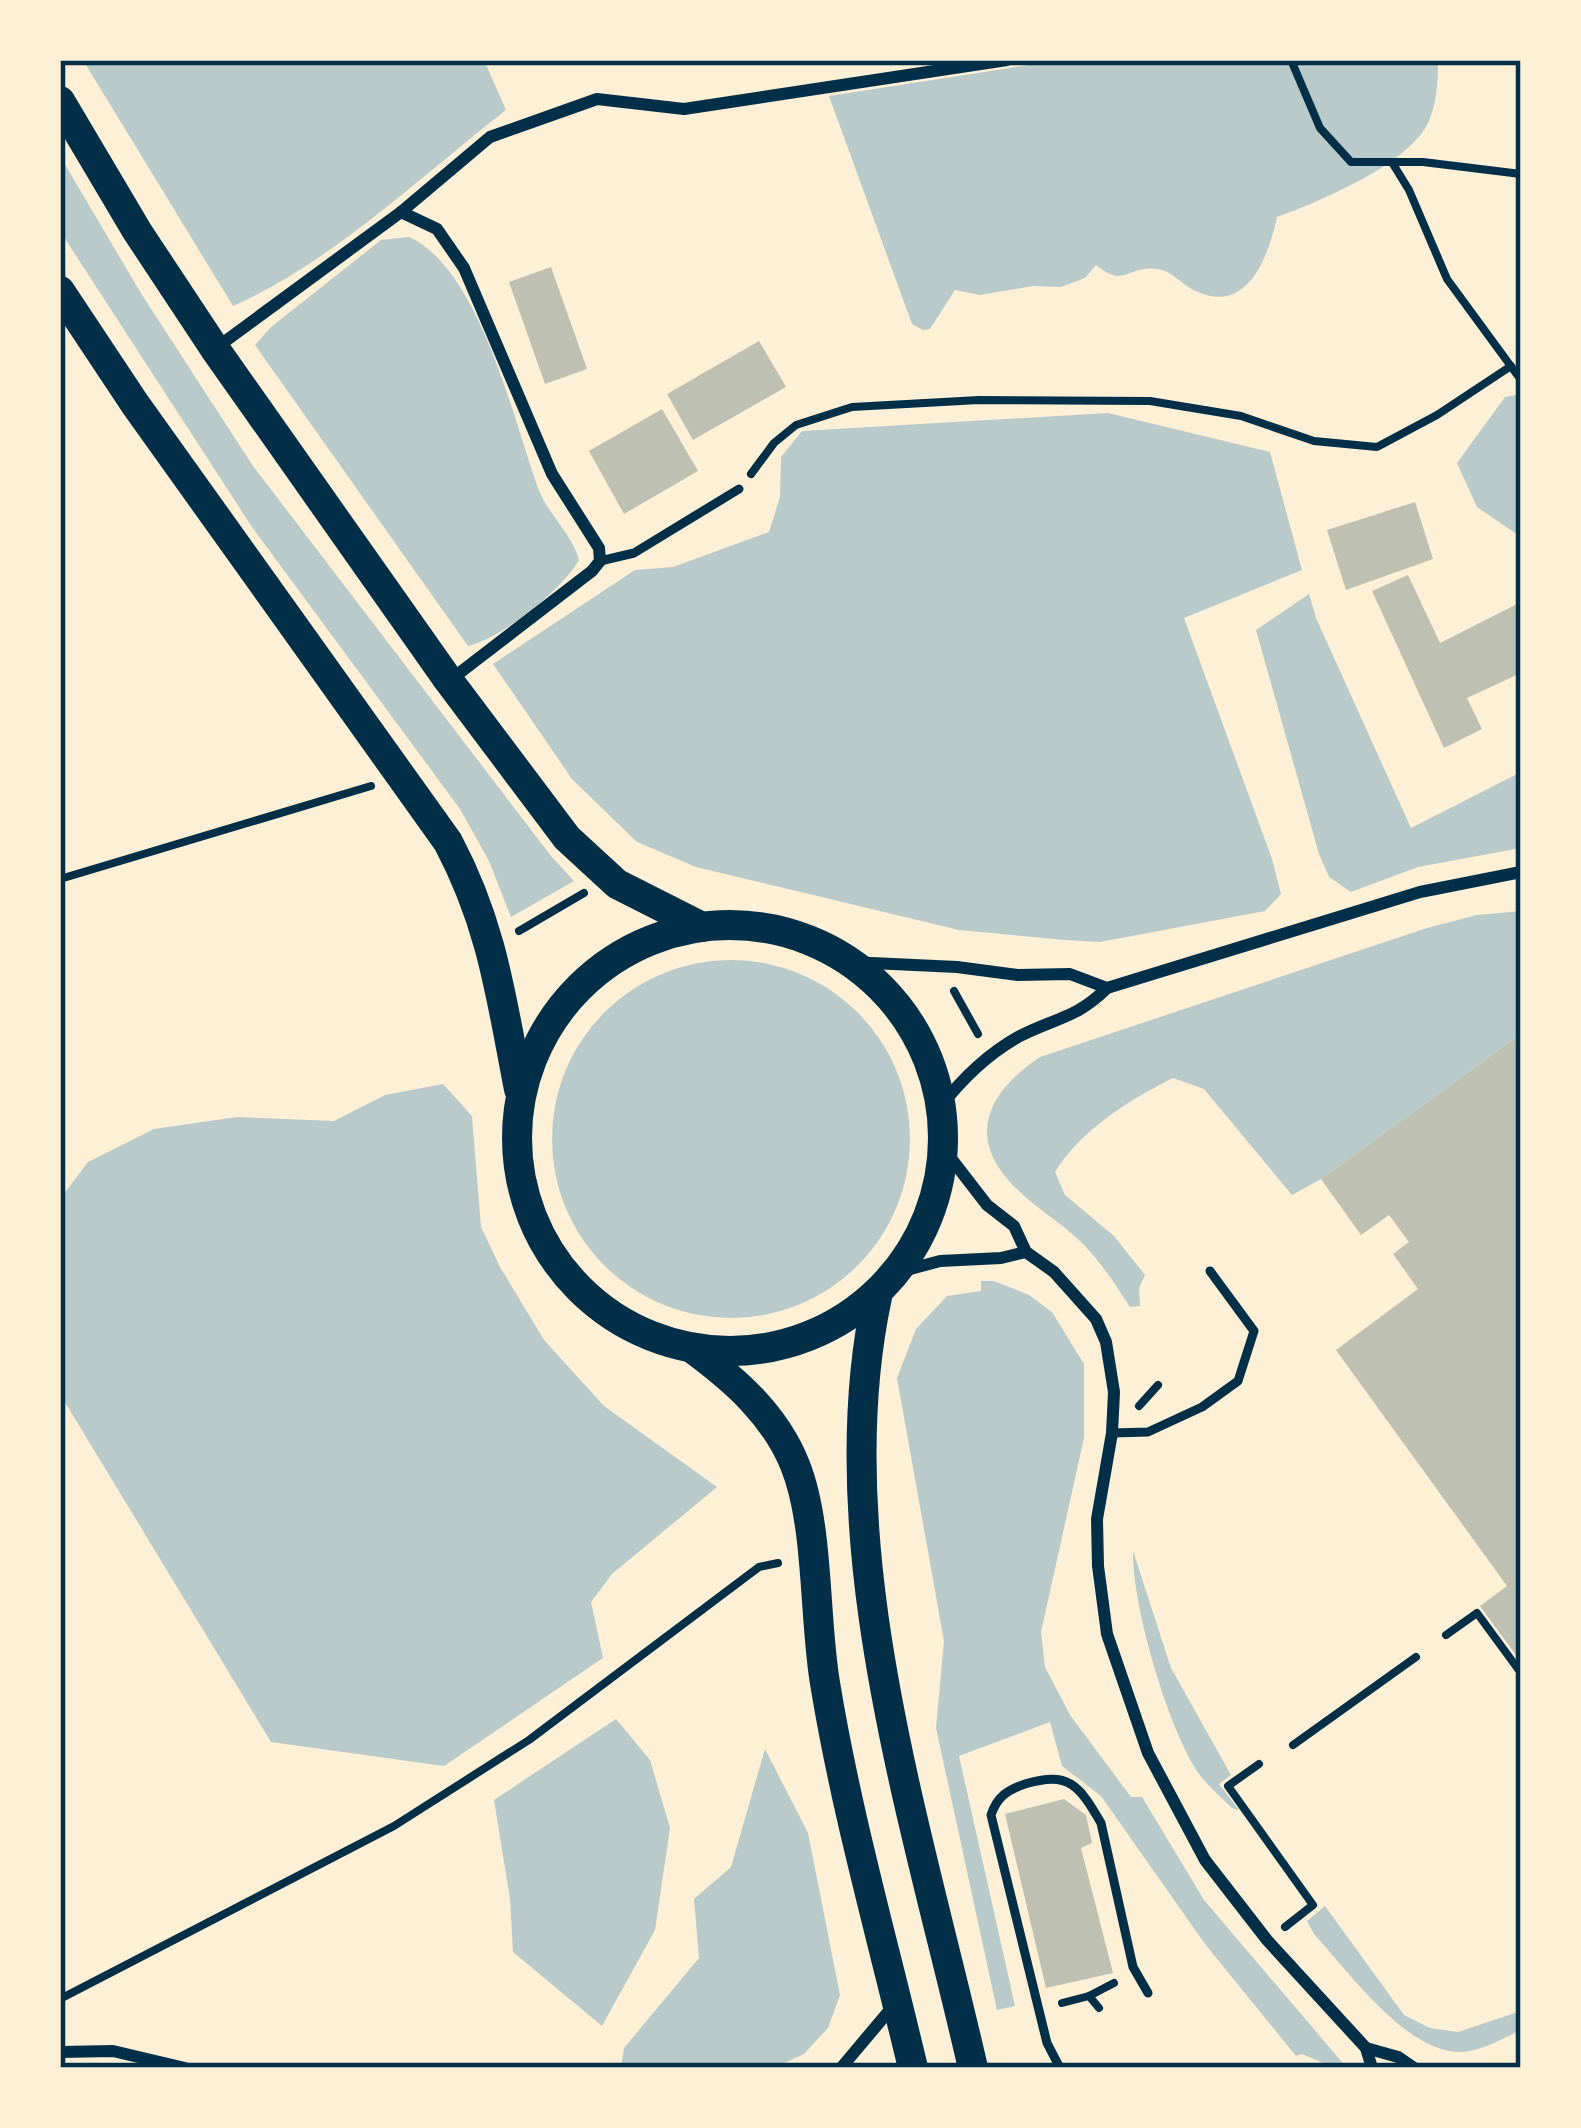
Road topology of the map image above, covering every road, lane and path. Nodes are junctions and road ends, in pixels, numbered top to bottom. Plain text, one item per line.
1 (1006, 60) edge
2 (1291, 60) edge
3 (60, 101) edge
4 (1393, 164) junction
5 (1521, 173) edge
6 (401, 212) junction
7 (60, 291) edge
8 (215, 349) junction
9 (1511, 366) junction
10 (1521, 380) edge
11 (739, 489) joint
12 (600, 561) junction
13 (449, 681) junction
14 (372, 785) dead end
15 (1521, 872) edge
16 (60, 879) edge
17 (585, 892) dead end
18 (702, 927) junction
19 (517, 932) dead end
20 (850, 962) junction
21 (1107, 988) junction
22 (954, 991) dead end
23 (982, 1040) dead end
24 (520, 1095) junction
25 (941, 1106) junction
26 (943, 1148) junction
27 (1026, 1252) junction
28 (1210, 1271) dead end
29 (898, 1272) junction
30 (877, 1297) junction
31 (693, 1349) junction
32 (1112, 1433) junction
33 (778, 1563) dead end
34 (1445, 1635) dead end
35 (1416, 1658) dead end
36 (1521, 1673) edge
37 (1293, 1745) dead end
38 (1259, 1764) dead end
39 (1297, 1918) dead end
40 (1119, 1976) dead end
41 (1148, 1993) dead end
42 (1089, 1996) junction
43 (60, 2000) edge
44 (897, 2001) junction
45 (1049, 2006) dead end
46 (1099, 2008) dead end
47 (1366, 2048) junction
48 (60, 2051) edge
49 (185, 2068) edge
50 (841, 2068) edge
51 (913, 2068) edge
52 (973, 2068) edge
53 (1060, 2068) edge
54 (1372, 2068) edge
55 (1414, 2068) edge

1 - 6 street
2 - 4 path
3 - 8 main road
4 - 5 path
4 - 9 path
6 - 8 street
6 - 12 street
7 - 24 main road
8 - 13 main road
9 - 10 path
9 - 11 path
11 - 12 lane
12 - 13 street
13 - 18 main road
14 - 16 path
15 - 21 street
17 - 19 path
18 - 20 main road
18 - 24 main road
20 - 21 street
20 - 25 main road
21 - 25 street
22 - 23 path
24 - 31 main road
25 - 26 main road
26 - 27 street
26 - 29 main road
27 - 29 street
27 - 32 street
28 - 32 lane
29 - 30 main road
30 - 31 main road
30 - 52 main road
31 - 44 main road
32 - 47 street
33 - 43 path
34 - 36 path
35 - 37 path
38 - 39 path
40 - 42 path
41 - 53 lane
42 - 45 path
42 - 46 path
44 - 50 street
44 - 51 main road
47 - 54 street
47 - 55 street
48 - 49 street

